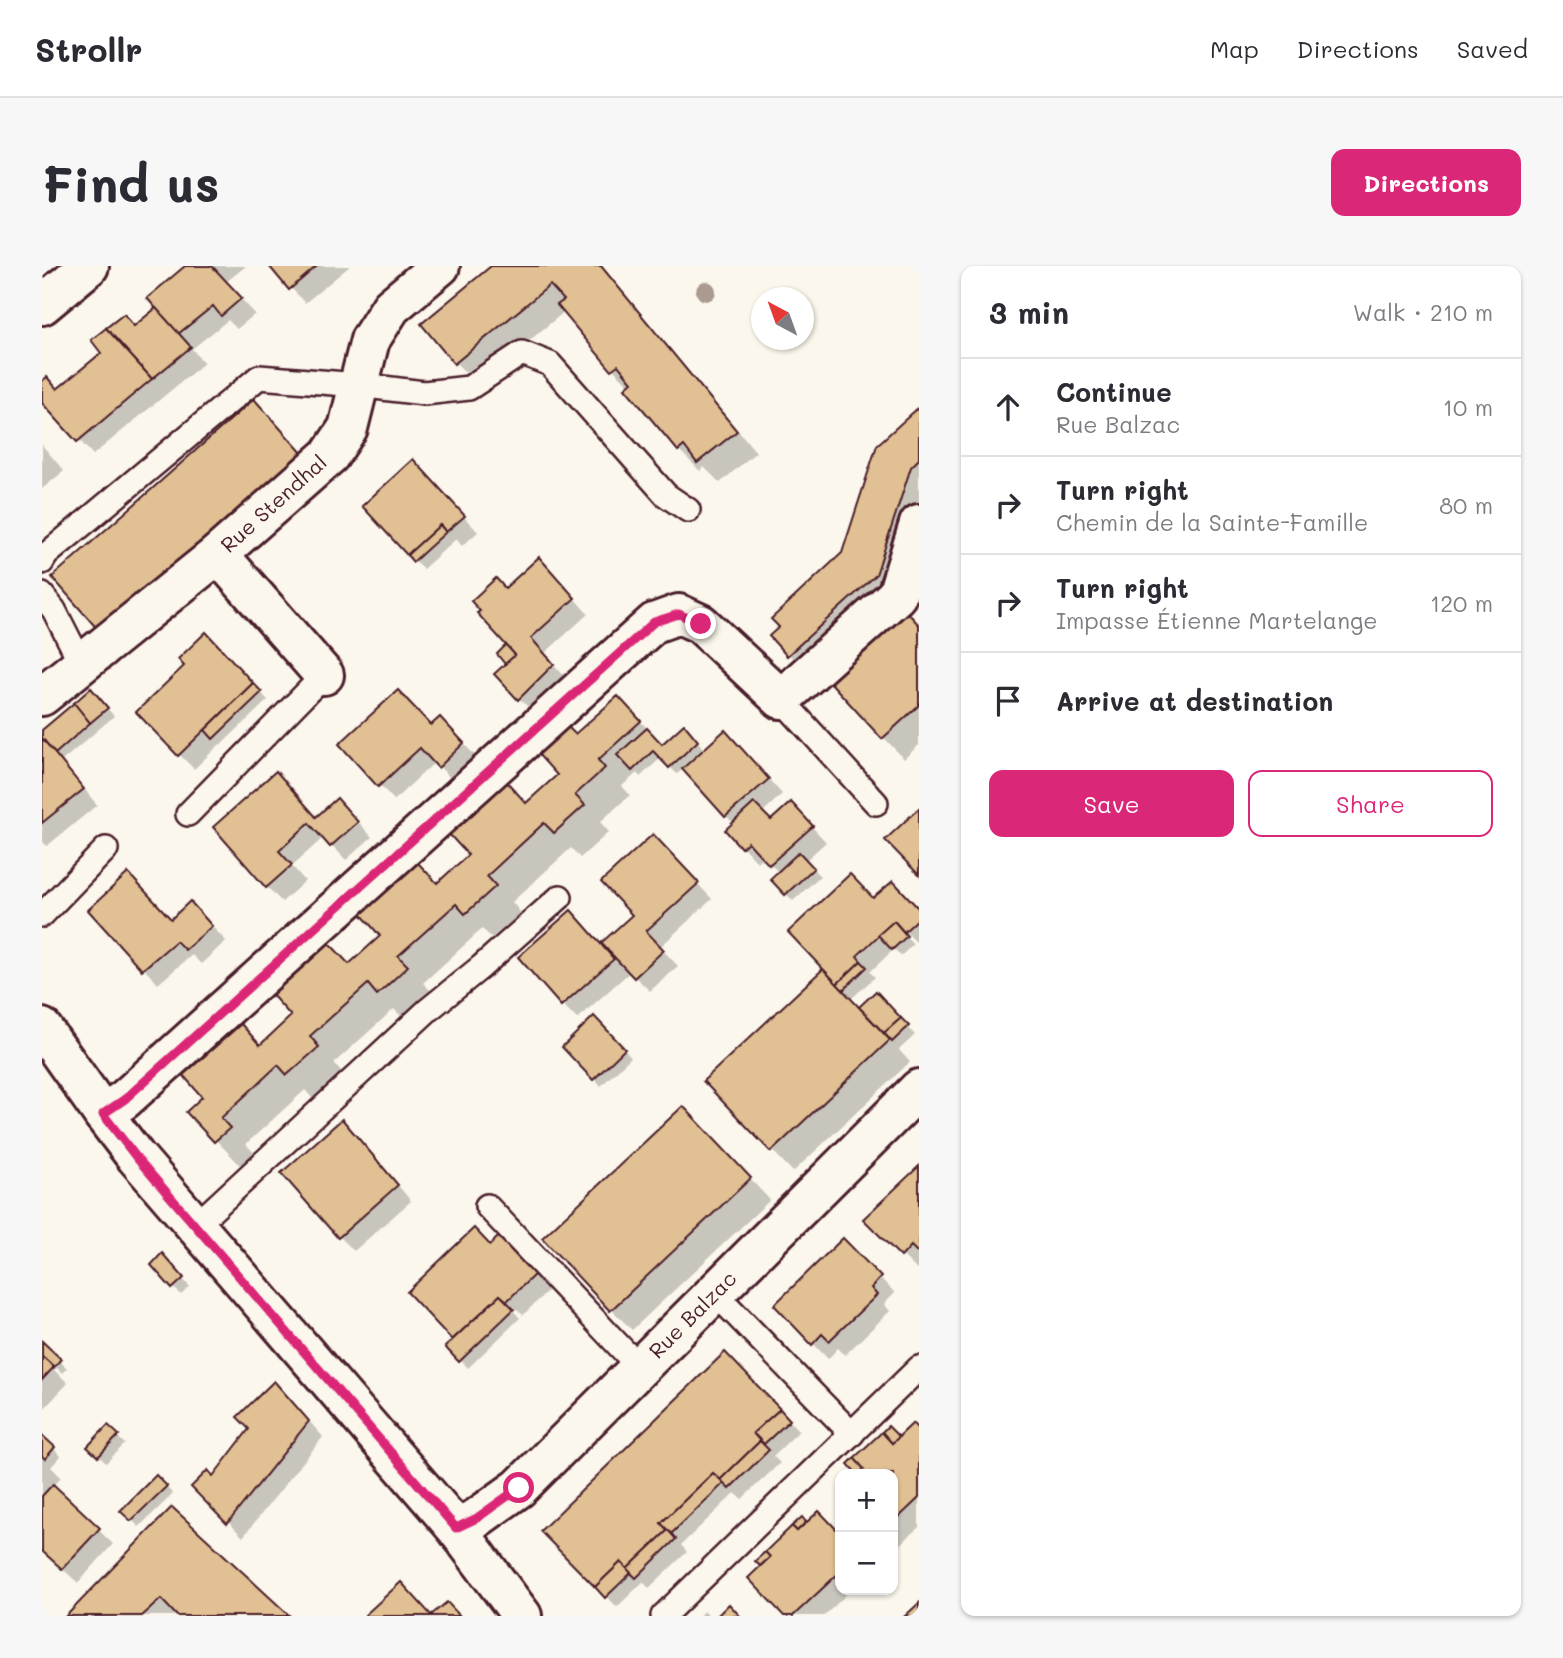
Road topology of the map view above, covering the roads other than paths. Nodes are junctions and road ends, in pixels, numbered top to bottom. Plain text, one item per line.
1 (89, 266) edge
2 (440, 266) edge
3 (42, 304) edge
4 (358, 385) junction
5 (688, 510) dead end
6 (919, 524) edge
7 (218, 554) junction
8 (42, 562) edge
9 (42, 595) edge
10 (81, 663) junction
11 (324, 676) joint
12 (42, 696) edge
13 (781, 699) junction
14 (876, 803) dead end
15 (188, 814) dead end
16 (106, 849) dead end
17 (560, 897) dead end
18 (42, 915) edge
19 (42, 1028) edge
20 (919, 1088) edge
21 (103, 1114) junction
22 (486, 1206) dead end
23 (195, 1226) junction
24 (715, 1293) junction
25 (640, 1368) junction
26 (919, 1368) edge
27 (852, 1434) junction
28 (456, 1528) junction
29 (522, 1616) edge
30 (663, 1616) edge

1 - 3 street
2 - 4 street, Rue Stendhal
4 - 5 lane
4 - 7 street, Rue Stendhal
4 - 8 lane
6 - 13 street
7 - 10 street, Rue Stendhal
7 - 11 street
9 - 10 lane
10 - 12 street, Rue Stendhal
11 - 15 lane
13 - 14 lane
13 - 21 street
16 - 18 lane
17 - 23 lane
19 - 21 street
20 - 24 street, Rue Balzac
21 - 23 street
22 - 25 lane
23 - 28 street
24 - 25 street, Rue Balzac
24 - 27 lane
25 - 28 street, Rue Balzac
26 - 27 lane
27 - 30 lane
28 - 29 street

